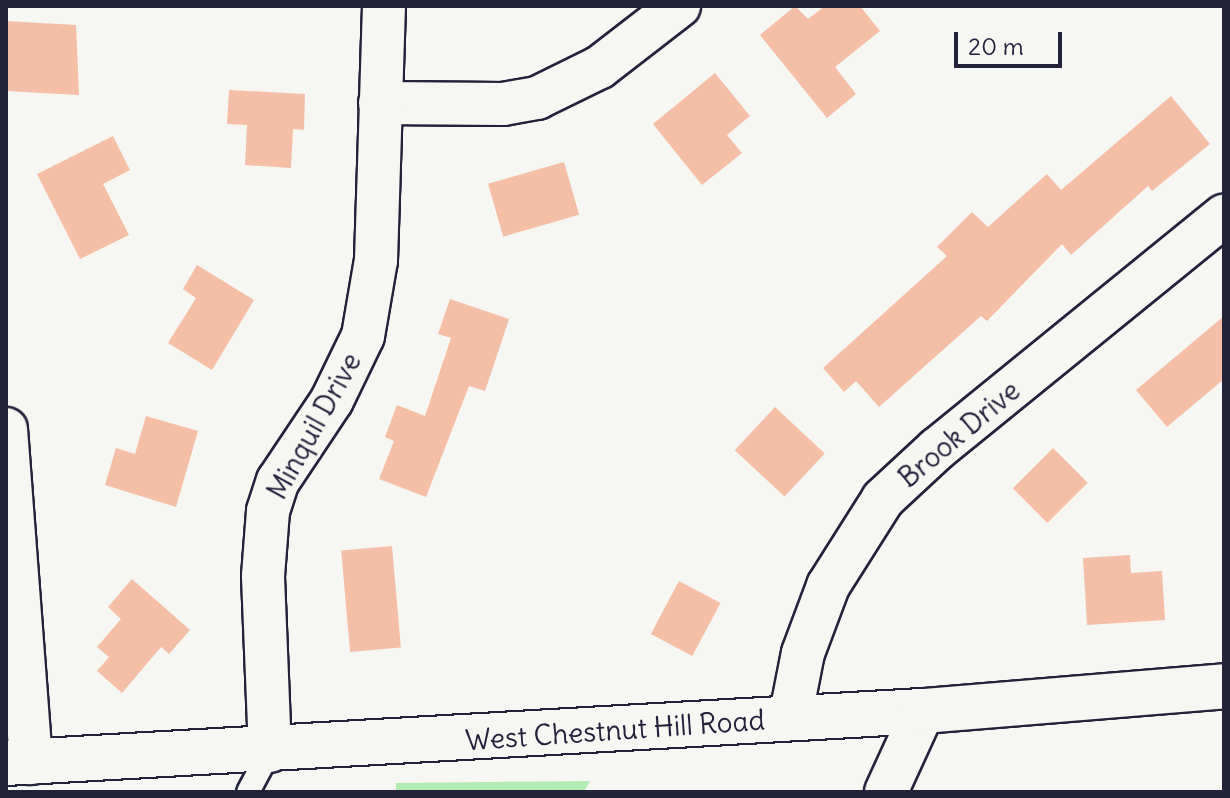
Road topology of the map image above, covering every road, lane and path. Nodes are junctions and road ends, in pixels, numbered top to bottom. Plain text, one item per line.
1 (384, 6) edge
2 (679, 6) edge
3 (380, 103) junction
4 (1224, 216) edge
5 (6, 429) edge
6 (1224, 686) edge
7 (923, 711) junction
8 (790, 719) junction
9 (270, 751) junction
10 (18, 763) edge
11 (248, 792) edge
12 (886, 792) edge

1 - 3 street, Minquil Drive
2 - 3 street
3 - 9 street, Minquil Drive
4 - 8 street, Brook Drive
5 - 10 street
6 - 7 street, West Chestnut Hill Road
7 - 8 street, West Chestnut Hill Road
7 - 12 street
8 - 9 street, West Chestnut Hill Road
9 - 10 street, West Chestnut Hill Road
9 - 11 lane

